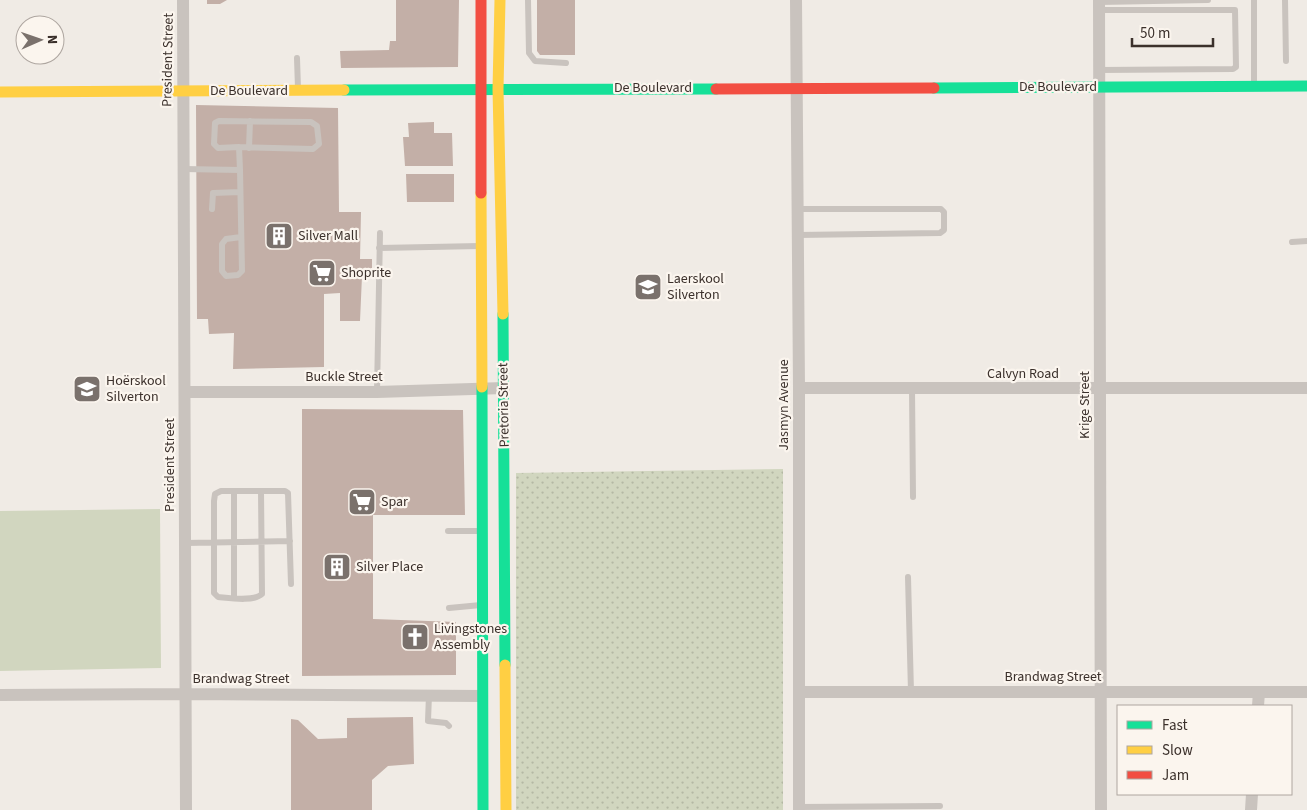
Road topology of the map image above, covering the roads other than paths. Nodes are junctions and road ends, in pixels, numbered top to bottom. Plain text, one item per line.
1 (183, 0) edge
2 (481, 0) edge
3 (500, 0) edge
4 (528, 0) edge
5 (796, 0) edge
6 (1208, 0) edge
7 (1254, 0) edge
8 (1285, 0) edge
9 (1122, 1) edge
10 (1099, 4) edge
11 (297, 58) dead end
12 (1286, 61) dead end
13 (566, 63) dead end
14 (1100, 70) junction
15 (1254, 86) junction
16 (1307, 86) edge
17 (1100, 87) junction
18 (480, 88) junction
19 (797, 88) junction
20 (498, 89) junction
21 (298, 90) junction
22 (182, 91) junction
23 (0, 92) edge
24 (250, 121) junction
25 (239, 148) junction
26 (249, 148) junction
27 (183, 169) junction
28 (240, 170) junction
29 (240, 192) junction
30 (212, 209) dead end
31 (798, 209) junction
32 (380, 233) dead end
33 (798, 235) junction
34 (241, 237) junction
35 (1307, 241) edge
36 (1292, 242) dead end
37 (481, 246) junction
38 (379, 248) junction
39 (504, 388) junction
40 (799, 388) junction
41 (1307, 388) edge
42 (912, 389) junction
43 (1100, 389) junction
44 (482, 390) junction
45 (185, 392) junction
46 (377, 392) junction
47 (504, 428) junction
48 (234, 491) junction
49 (261, 491) junction
50 (913, 497) dead end
51 (448, 531) dead end
52 (482, 531) junction
53 (185, 542) junction
54 (213, 542) junction
55 (234, 542) junction
56 (262, 542) junction
57 (290, 542) junction
58 (908, 578) dead end
59 (291, 584) dead end
60 (234, 598) junction
61 (482, 605) junction
62 (450, 608) dead end
63 (800, 692) junction
64 (911, 692) junction
65 (1102, 692) junction
66 (1259, 692) junction
67 (1307, 692) edge
68 (186, 694) junction
69 (429, 695) junction
70 (0, 696) edge
71 (482, 696) junction
72 (1258, 705) edge
73 (449, 726) dead end
74 (1252, 795) edge
75 (940, 806) dead end
76 (799, 809) edge
77 (186, 810) edge
78 (483, 810) edge
79 (506, 810) edge
80 (1102, 810) edge
81 (1250, 810) edge

1 - 22 street, President Street
2 - 18 main road, Pretoria Street
3 - 20 main road, Pretoria Street
4 - 13 lane
5 - 19 street, Jasmyn Avenue
6 - 9 lane
7 - 15 lane
8 - 12 lane
9 - 10 lane
10 - 14 street, Krige Street
10 - 14 lane
11 - 21 lane
14 - 17 street, Krige Street
15 - 16 main road, De Boulevard
15 - 17 main road, De Boulevard
17 - 19 main road, De Boulevard
17 - 43 street, Krige Street
18 - 20 main road, De Boulevard
18 - 21 main road, De Boulevard
18 - 37 main road, Pretoria Street
19 - 20 main road, De Boulevard
19 - 31 street, Jasmyn Avenue
20 - 39 main road, Pretoria Street
21 - 22 main road, De Boulevard
22 - 23 main road, De Boulevard
22 - 27 street, President Street
24 - 25 lane
24 - 26 lane
24 - 26 lane
25 - 26 lane
25 - 28 lane
27 - 28 lane
27 - 45 street, President Street
28 - 29 lane
29 - 30 lane
29 - 34 lane
31 - 33 street, Jasmyn Avenue
31 - 33 lane
32 - 38 lane
33 - 40 street, Jasmyn Avenue
34 - 34 lane
35 - 36 lane
37 - 38 lane
37 - 44 main road, Pretoria Street
38 - 46 lane
39 - 44 street, Buckle Street
39 - 47 main road, Pretoria Street
40 - 42 street, Calvyn Road
40 - 63 street, Jasmyn Avenue
41 - 43 street, Calvyn Road
42 - 43 street, Calvyn Road
42 - 50 lane
43 - 65 street, Krige Street
44 - 46 street, Buckle Street
44 - 52 main road, Pretoria Street
45 - 46 street, Buckle Street
45 - 53 street, President Street
47 - 61 main road
47 - 79 main road, Pretoria Street
48 - 49 lane
48 - 54 lane
48 - 55 lane
49 - 56 lane
49 - 57 lane
51 - 52 lane
52 - 61 main road, Pretoria Street
53 - 54 lane
53 - 68 street, President Street
54 - 55 lane
54 - 60 lane
55 - 56 lane
55 - 60 lane
56 - 57 lane
56 - 60 lane
57 - 59 lane
58 - 64 lane
61 - 62 lane
61 - 71 main road, Pretoria Street
63 - 64 street, Brandwag Street
63 - 76 street, Jasmyn Avenue
64 - 65 street, Brandwag Street
65 - 66 street, Brandwag Street
65 - 80 street, Krige Street
66 - 67 street, Brandwag Street
66 - 72 street
68 - 69 street, Brandwag Street
68 - 70 street, Brandwag Street
68 - 77 street, President Street
69 - 71 street, Brandwag Street
69 - 73 lane
71 - 78 main road, Pretoria Street
74 - 81 street
75 - 76 lane

